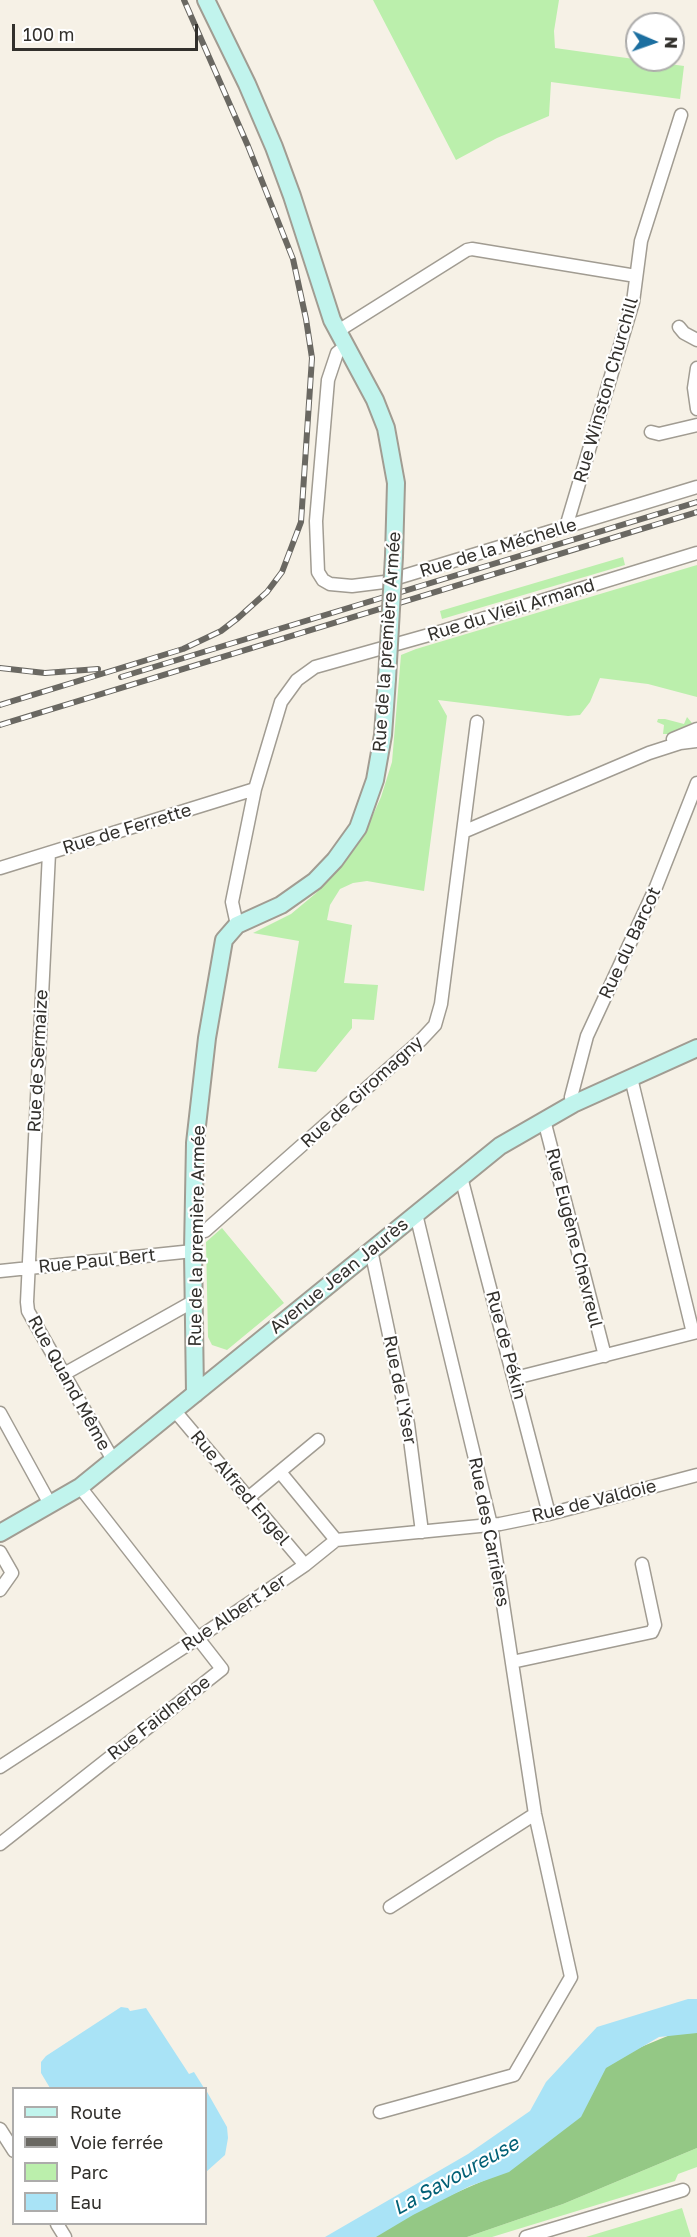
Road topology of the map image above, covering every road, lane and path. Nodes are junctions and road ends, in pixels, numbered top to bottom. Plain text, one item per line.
1 (206, 0) edge
2 (681, 115) dead end
3 (636, 276) junction
4 (679, 327) dead end
5 (338, 331) junction
6 (697, 340) edge
7 (346, 346) junction
8 (697, 368) edge
9 (697, 409) edge
10 (697, 425) edge
11 (651, 432) dead end
12 (697, 487) edge
13 (566, 527) junction
14 (697, 553) edge
15 (477, 722) dead end
16 (697, 729) edge
17 (697, 741) edge
18 (649, 753) junction
19 (697, 783) edge
20 (255, 789) junction
21 (462, 832) junction
22 (49, 854) junction
23 (0, 868) edge
24 (237, 925) junction
25 (697, 1048) edge
26 (631, 1078) junction
27 (573, 1104) junction
28 (544, 1120) junction
29 (461, 1177) junction
30 (416, 1214) junction
31 (193, 1232) junction
32 (371, 1250) junction
33 (193, 1251) junction
34 (27, 1269) junction
35 (0, 1271) edge
36 (194, 1301) junction
37 (695, 1333) edge
38 (605, 1356) junction
39 (64, 1374) junction
40 (515, 1378) junction
41 (195, 1394) junction
42 (175, 1411) junction
43 (0, 1413) edge
44 (318, 1440) dead end
45 (113, 1460) junction
46 (280, 1472) junction
47 (697, 1475) edge
48 (80, 1487) junction
49 (248, 1498) junction
50 (50, 1504) junction
51 (549, 1514) junction
52 (491, 1525) junction
53 (422, 1532) junction
54 (0, 1533) edge
55 (336, 1540) junction
56 (0, 1552) edge
57 (642, 1564) dead end
58 (305, 1565) junction
59 (0, 1590) edge
60 (198, 1638) junction
61 (512, 1662) junction
62 (0, 1767) edge
63 (535, 1814) junction
64 (0, 1844) edge
65 (390, 1907) dead end
66 (380, 2112) dead end
67 (0, 2129) edge
68 (12, 2148) edge
69 (683, 2190) dead end
70 (526, 2237) edge

1 - 5 main road, Rue de la première Armée
2 - 3 street, Rue Winston Churchill
3 - 5 street
3 - 13 street, Rue Winston Churchill
4 - 6 street
5 - 7 main road, Rue de la première Armée
7 - 13 street, Rue de la Méchelle
7 - 24 main road, Rue de la première Armée, bridge
8 - 9 street
10 - 11 street
12 - 13 street, Rue de la Méchelle
14 - 20 street, Rue du Vieil Armand
15 - 21 street
16 - 18 street
17 - 18 street
18 - 21 street
19 - 27 street, Rue du Barcot
20 - 22 street, Rue de Ferrette
20 - 24 street, Rue du Vieil Armand
21 - 31 street, Rue de Giromagny
22 - 23 street, Rue de Ferrette
22 - 34 street, Rue de Sermaize
24 - 31 main road, Rue de la première Armée
25 - 26 main road, Avenue Jean Jaurès
26 - 27 main road, Avenue Jean Jaurès
26 - 37 street
27 - 28 main road, Avenue Jean Jaurès
28 - 29 main road, Avenue Jean Jaurès
28 - 38 street, Rue Eugène Chevreul
29 - 30 main road, Avenue Jean Jaurès
29 - 40 street, Rue de Pékin
30 - 32 main road, Avenue Jean Jaurès
30 - 52 street, Rue des Carrières
31 - 33 main road, Rue de la première Armée
32 - 41 main road, Avenue Jean Jaurès
32 - 53 street, Rue de l'Yser
33 - 34 street, Rue Paul Bert
33 - 36 main road, Rue de la première Armée
34 - 35 street, Rue Paul Bert
34 - 39 street, Rue Quand Même
36 - 39 street
36 - 41 main road, Rue de la première Armée
37 - 38 street
38 - 40 street
39 - 45 street, Rue Quand Même
40 - 51 street, Rue de Pékin
41 - 42 main road, Avenue Jean Jaurès
42 - 45 main road, Avenue Jean Jaurès
42 - 49 street, Rue Alfred Engel
43 - 50 street
44 - 46 street
45 - 48 main road, Avenue Jean Jaurès
46 - 49 street
46 - 55 street
47 - 51 street, Rue de Valdoie
48 - 50 main road, Avenue Jean Jaurès
48 - 60 street, Rue Faidherbe
49 - 58 street, Rue Alfred Engel
50 - 54 main road, Avenue Jean Jaurès
51 - 52 street, Rue de Valdoie
52 - 53 street
52 - 61 street, Rue des Carrières
53 - 55 street
55 - 58 street, Rue Albert 1er
56 - 59 street
57 - 61 street
58 - 60 street, Rue Albert 1er
60 - 62 street, Rue Albert 1er
60 - 64 street, Rue Faidherbe
61 - 63 street, Rue des Carrières
63 - 65 street
63 - 66 street, Rue des Carrières
67 - 68 street
69 - 70 street

